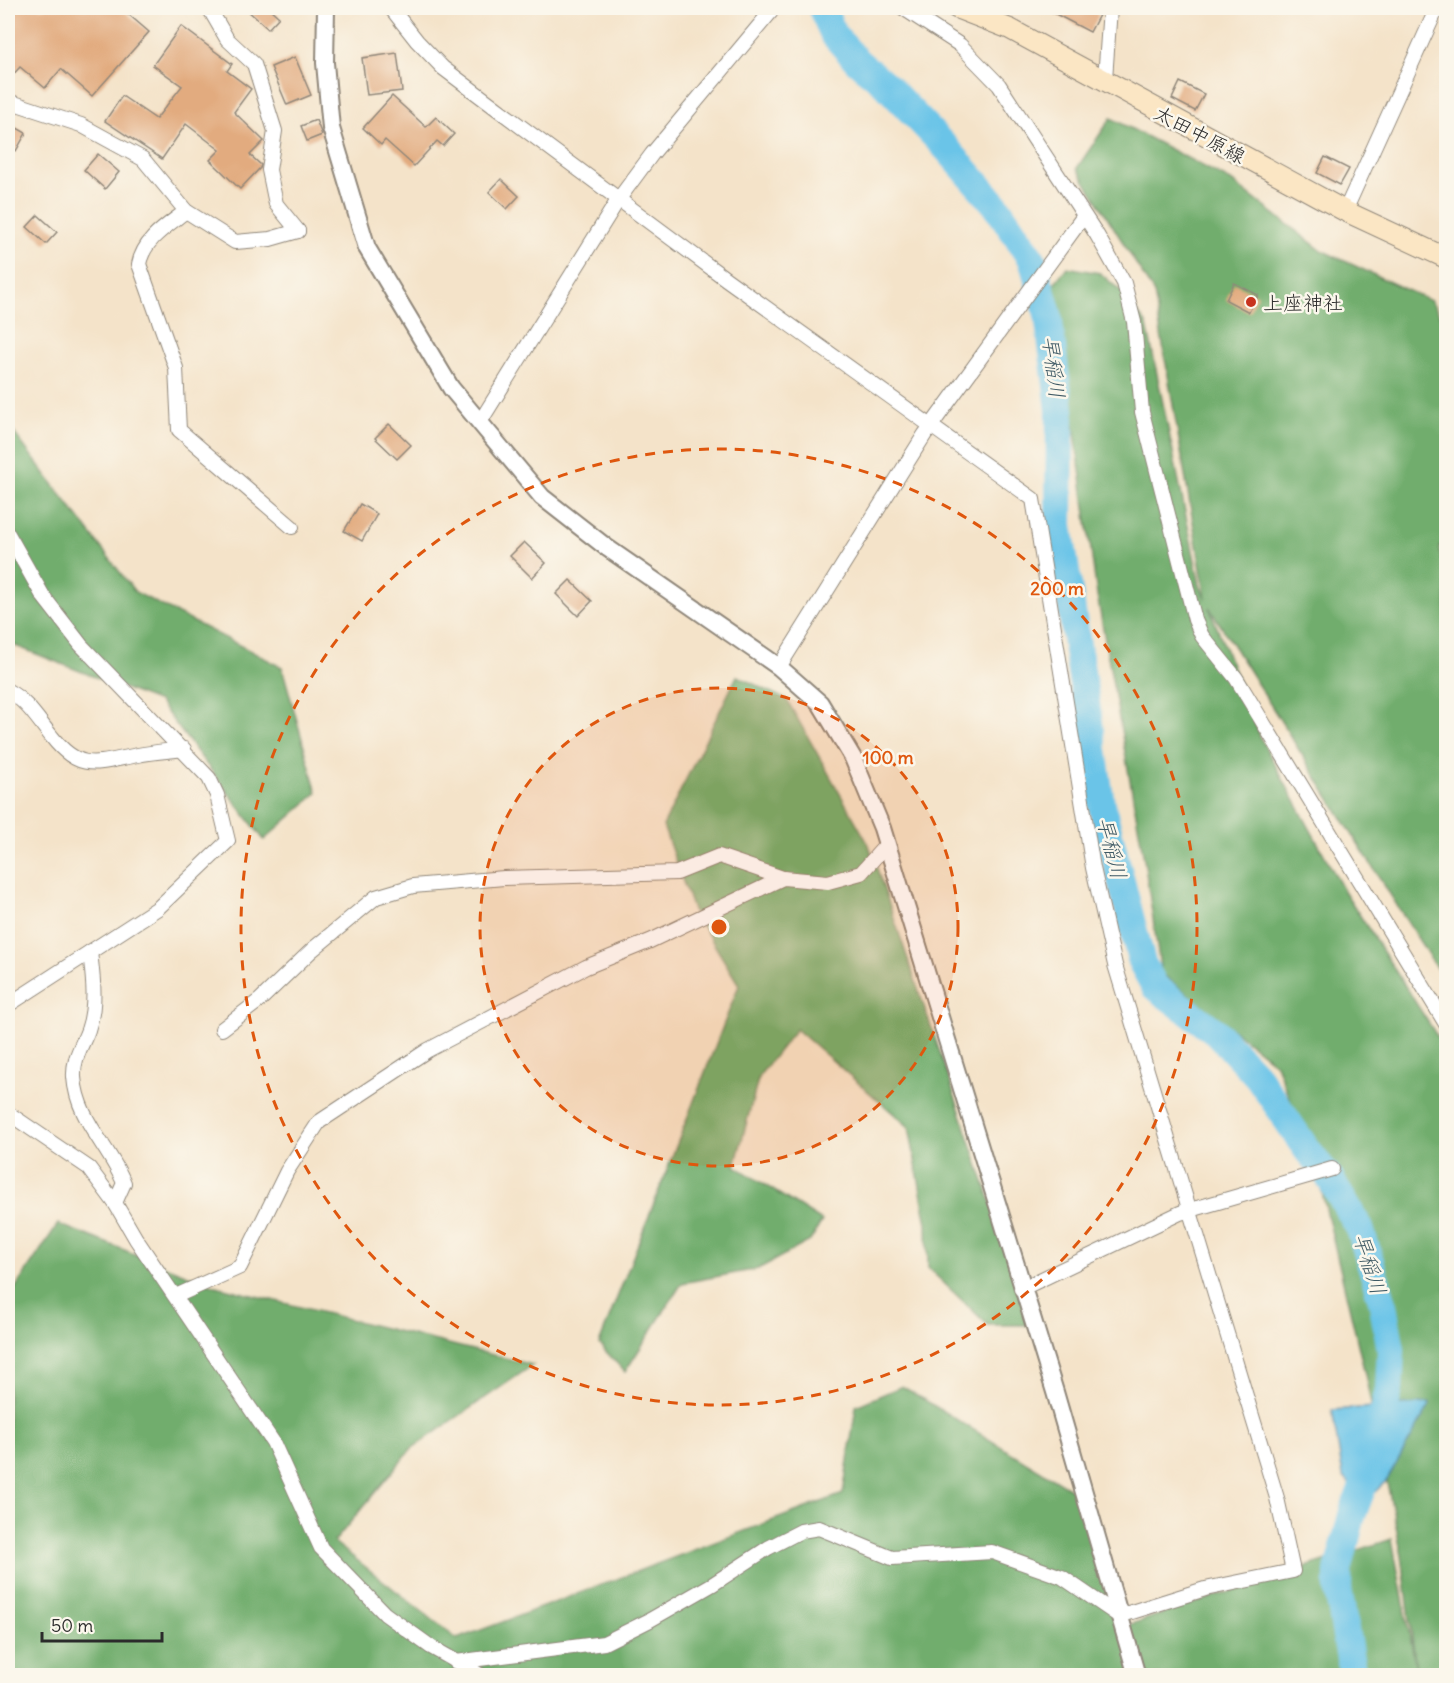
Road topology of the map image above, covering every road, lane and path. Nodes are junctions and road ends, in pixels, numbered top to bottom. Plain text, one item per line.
1 (210, 8) edge
2 (326, 8) edge
3 (391, 8) edge
4 (774, 8) edge
5 (903, 8) edge
6 (956, 8) edge
7 (1110, 8) edge
8 (1437, 8) edge
9 (1106, 79) junction
10 (8, 101) edge
11 (618, 200) junction
12 (186, 211) junction
13 (1345, 211) junction
14 (1083, 217) junction
15 (1446, 258) edge
16 (480, 422) junction
17 (932, 427) junction
18 (292, 527) dead end
19 (8, 534) edge
20 (780, 667) junction
21 (8, 691) edge
22 (184, 749) junction
23 (886, 845) junction
24 (783, 878) junction
25 (90, 952) junction
26 (8, 1005) edge
27 (1446, 1024) edge
28 (222, 1029) dead end
29 (8, 1113) edge
30 (1332, 1168) dead end
31 (115, 1203) junction
32 (1192, 1211) junction
33 (1022, 1289) junction
34 (176, 1296) junction
35 (1119, 1616) junction
36 (456, 1662) junction
37 (482, 1676) edge
38 (1137, 1676) edge

1 - 12 street
2 - 16 street
3 - 11 street
4 - 11 street
5 - 14 street
6 - 9 main road, 太田中原線
7 - 9 street
8 - 13 street
9 - 13 main road, 太田中原線
10 - 12 street
11 - 16 street
11 - 17 street
12 - 18 street
13 - 15 main road, 太田中原線
14 - 17 street
14 - 27 street
16 - 20 street
17 - 20 street
17 - 32 street
19 - 22 street
20 - 23 street
21 - 22 street
22 - 25 street
23 - 24 street
23 - 33 street
24 - 28 street
24 - 34 street
25 - 26 street
25 - 31 street
29 - 31 street
30 - 32 street
31 - 34 street
32 - 33 street
32 - 35 street
33 - 35 street
34 - 36 street
35 - 36 street
35 - 38 street
36 - 37 street

